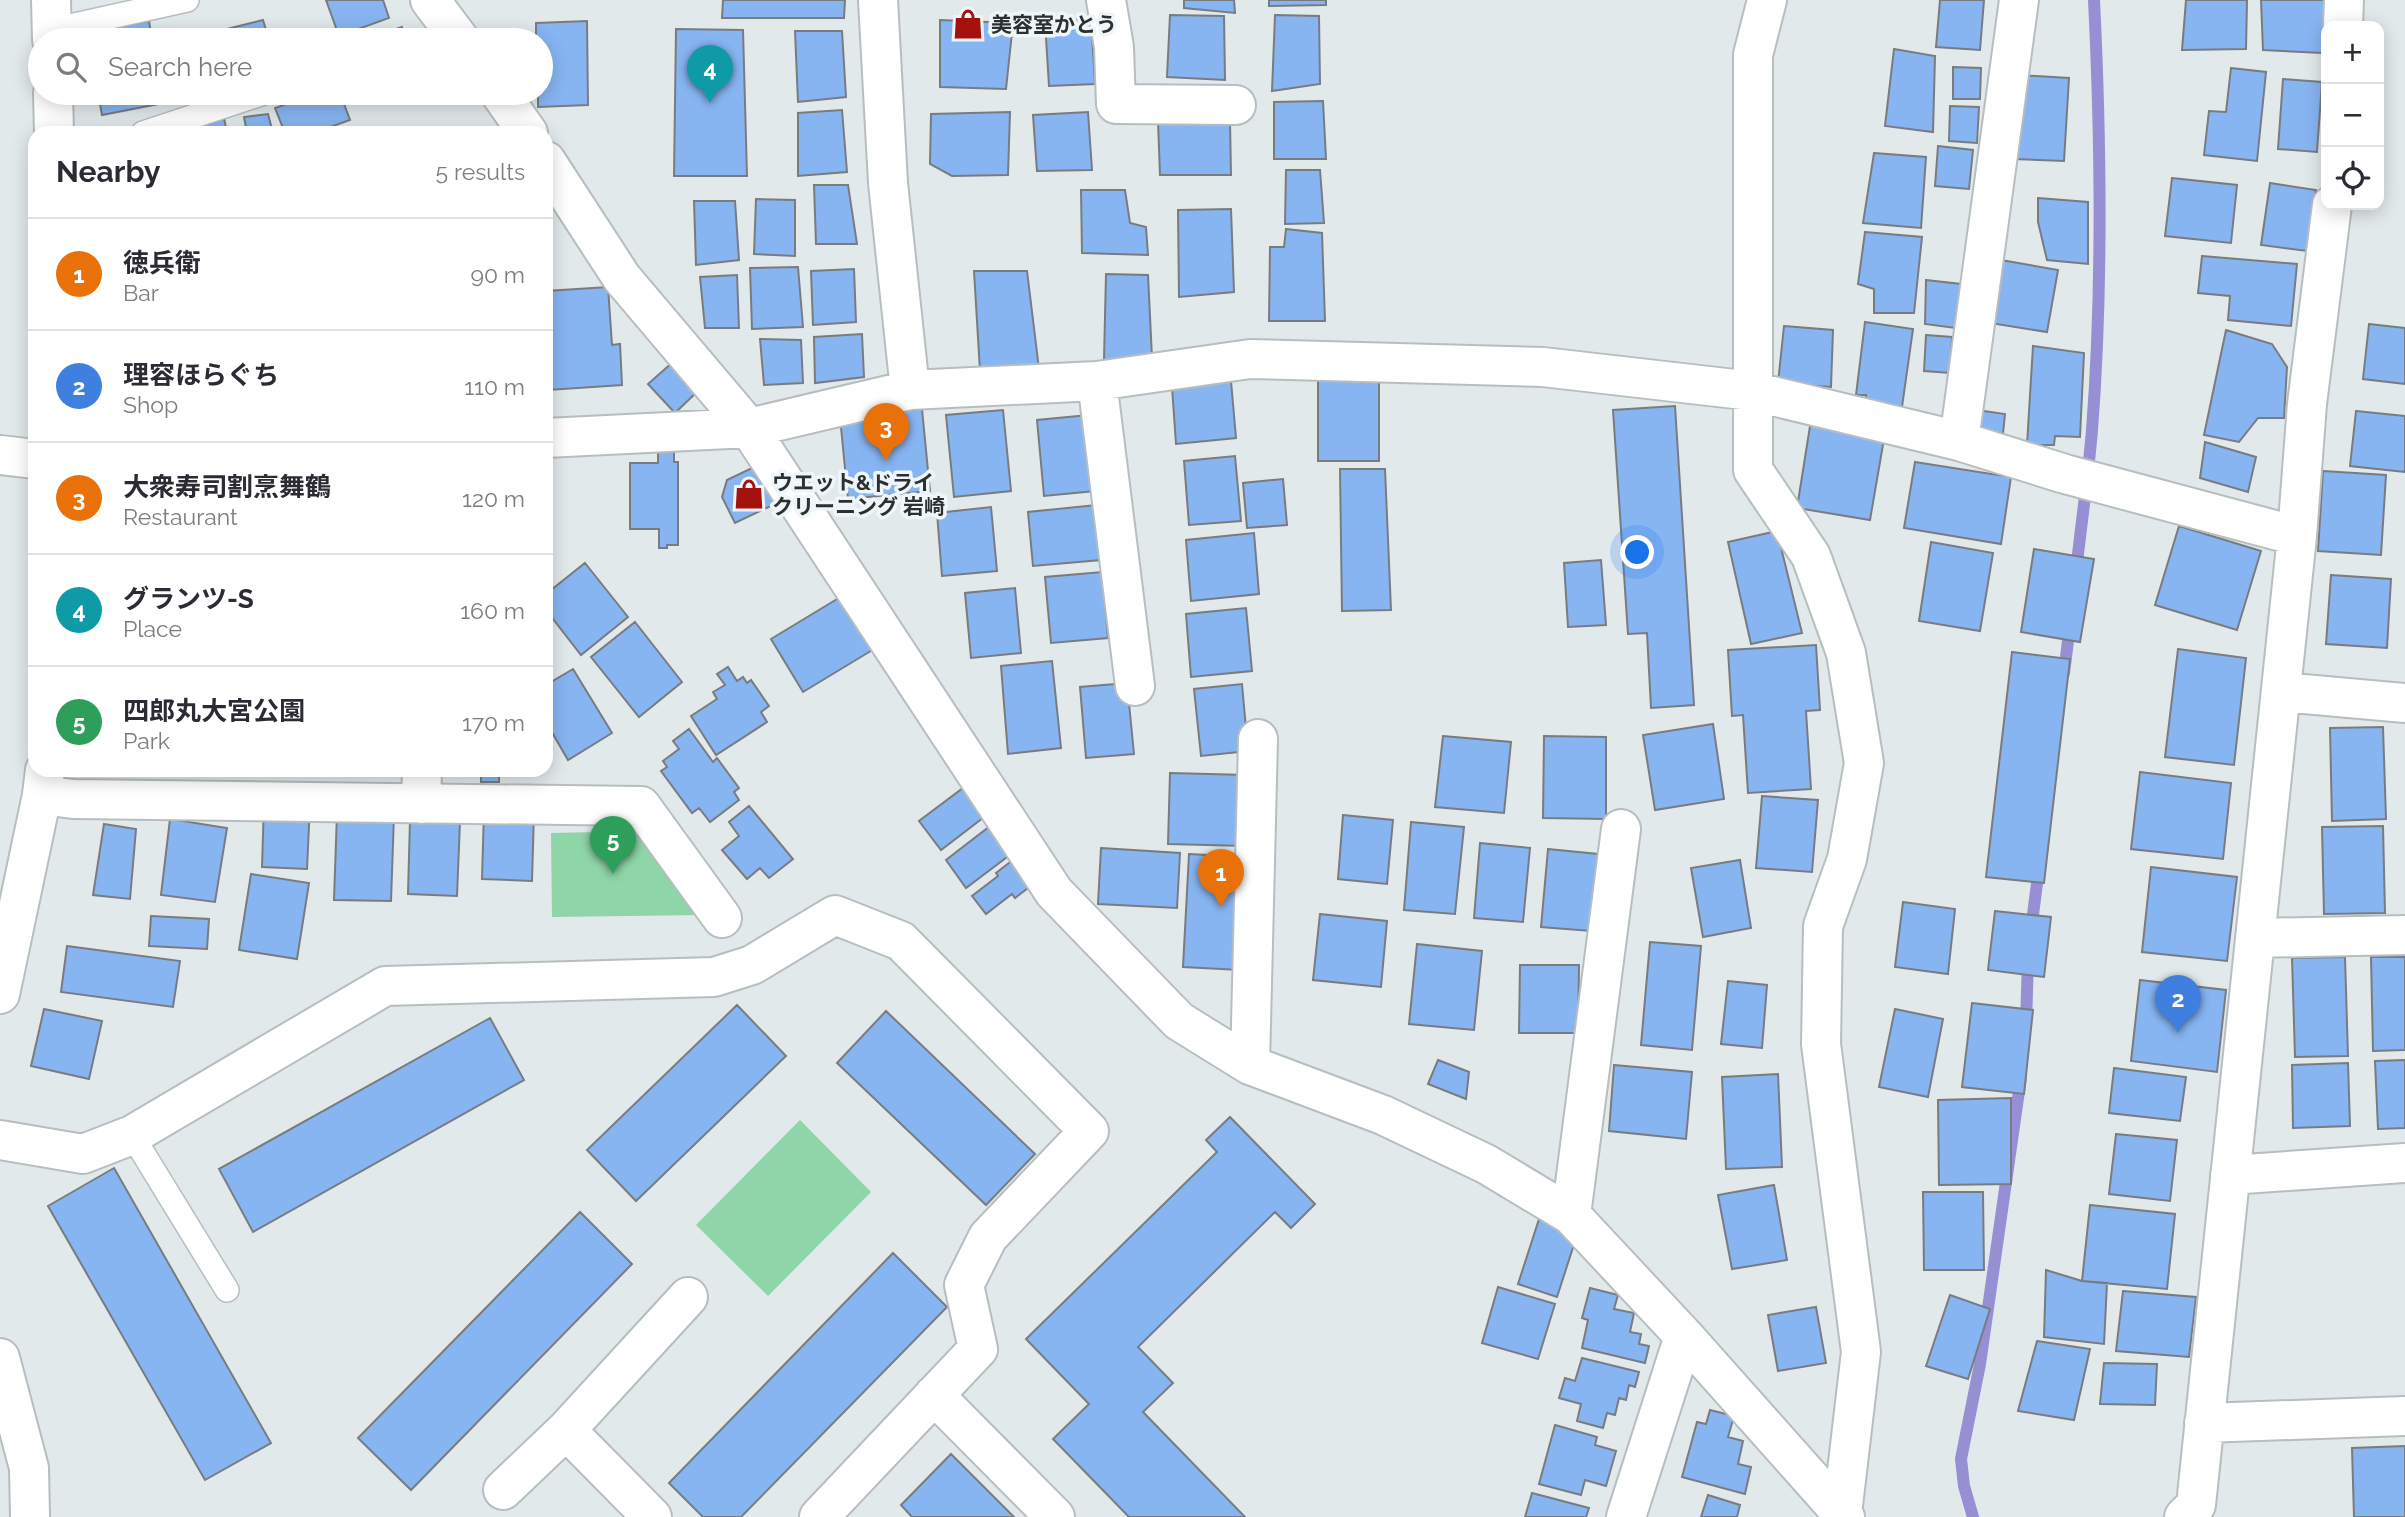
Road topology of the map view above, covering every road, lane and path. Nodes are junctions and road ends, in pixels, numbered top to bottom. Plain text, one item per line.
1 (187, 0) edge
2 (429, 0) edge
3 (878, 0) edge
4 (1107, 0) edge
5 (1767, 0) edge
6 (2019, 0) edge
7 (2344, 0) edge
8 (2343, 21) edge
9 (52, 23) edge
10 (451, 28) edge
11 (53, 105) edge
12 (228, 105) edge
13 (508, 105) edge
14 (1236, 105) dead end
15 (54, 126) edge
16 (164, 126) edge
17 (523, 126) edge
18 (553, 172) edge
19 (2331, 210) edge
20 (1097, 381) junction
21 (910, 390) junction
22 (1752, 391) junction
23 (749, 428) junction
24 (553, 439) edge
25 (1959, 440) junction
26 (0, 455) edge
27 (28, 458) edge
28 (2297, 536) junction
29 (1135, 686) dead end
30 (2281, 692) junction
31 (2405, 703) edge
32 (1258, 739) dead end
33 (43, 783) edge
34 (421, 787) edge
35 (1621, 829) dead end
36 (722, 918) dead end
37 (2405, 935) edge
38 (2255, 938) junction
39 (0, 994) edge
40 (1250, 1065) junction
41 (132, 1135) junction
42 (0, 1140) edge
43 (2405, 1163) edge
44 (2230, 1175) junction
45 (1571, 1215) junction
46 (227, 1290) dead end
47 (688, 1297) dead end
48 (1684, 1336) junction
49 (0, 1358) edge
50 (934, 1395) junction
51 (2405, 1416) edge
52 (2204, 1423) junction
53 (566, 1430) junction
54 (503, 1490) dead end
55 (632, 1510) edge
56 (1843, 1515) edge
57 (30, 1517) edge
58 (818, 1517) edge
59 (1055, 1517) edge
60 (1626, 1517) edge
61 (2184, 1517) edge

1 - 9 lane
2 - 10 street
3 - 21 street
4 - 14 street
5 - 22 street
6 - 25 street
7 - 8 street
11 - 15 street
12 - 16 lane
13 - 17 street
18 - 23 street
19 - 28 street
20 - 21 street
20 - 22 street
20 - 29 street
21 - 23 street
22 - 25 street
22 - 56 street
23 - 24 street
23 - 40 street
25 - 28 street
26 - 27 street
28 - 30 street
30 - 31 street
30 - 38 street
32 - 40 street
33 - 34 street
33 - 39 street
34 - 36 street
35 - 45 street
37 - 38 street
38 - 44 street
40 - 45 street
41 - 42 street
41 - 46 lane
41 - 50 street
43 - 44 street
44 - 52 street
45 - 48 street
47 - 53 street
48 - 56 street
48 - 60 street
49 - 57 street
50 - 58 street
50 - 59 street
51 - 52 street
52 - 61 street
53 - 54 street
53 - 55 street

